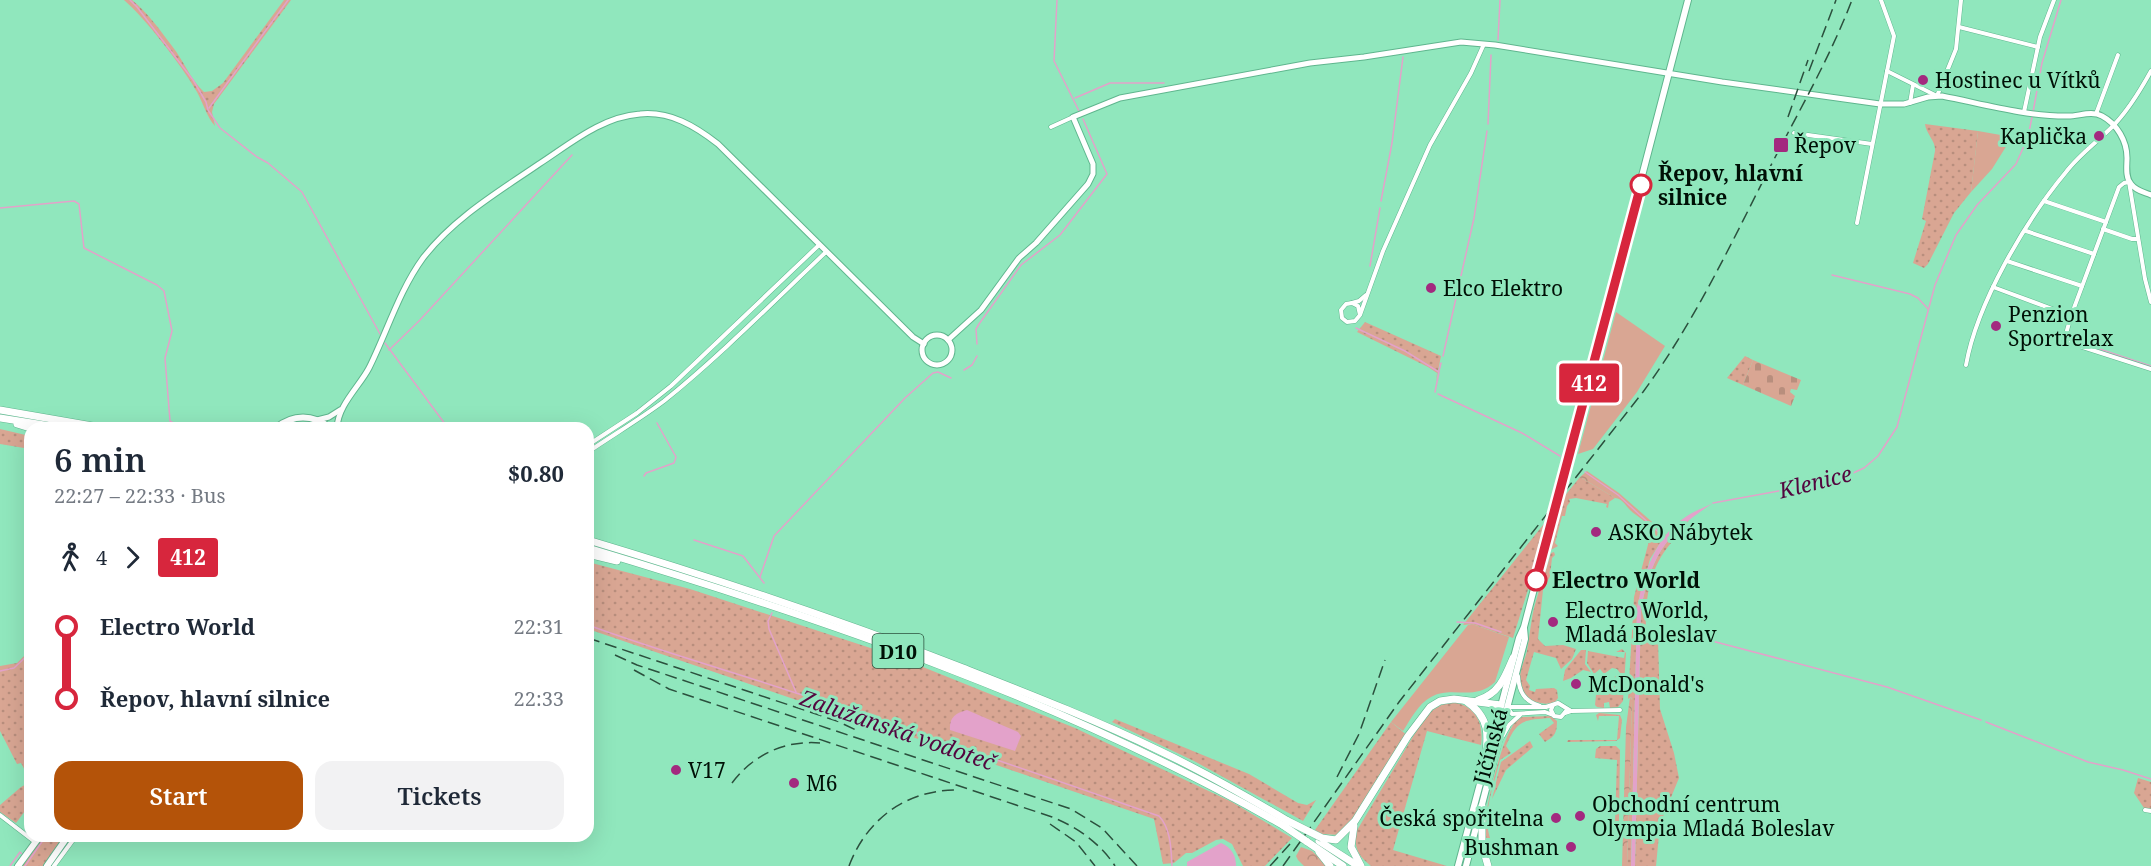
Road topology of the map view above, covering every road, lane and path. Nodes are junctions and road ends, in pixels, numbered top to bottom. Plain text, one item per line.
1 (1688, 0) edge
2 (1881, 0) edge
3 (1961, 0) edge
4 (2054, 0) edge
5 (1959, 27) junction
6 (1484, 44) junction
7 (2038, 47) junction
8 (2118, 55) dead end
9 (1887, 71) junction
10 (2151, 71) edge
11 (1669, 73) junction
12 (1913, 84) junction
13 (1937, 96) junction
14 (1910, 103) junction
15 (1880, 104) junction
16 (2026, 112) junction
17 (2096, 114) junction
18 (1073, 117) junction
19 (2114, 125) junction
20 (1052, 127) dead end
21 (1794, 133) dead end
22 (1872, 144) junction
23 (2129, 182) junction
24 (2151, 195) edge
25 (2044, 201) junction
26 (2106, 222) junction
27 (1857, 223) dead end
28 (2103, 229) junction
29 (2026, 231) junction
30 (2138, 239) junction
31 (819, 245) junction
32 (826, 252) junction
33 (2094, 254) junction
34 (2007, 261) junction
35 (2082, 286) junction
36 (1993, 287) junction
37 (1367, 295) junction
38 (2151, 302) edge
39 (1350, 303) junction
40 (1360, 315) junction
41 (2071, 316) junction
42 (948, 340) junction
43 (924, 344) junction
44 (1966, 365) dead end
45 (2151, 369) edge
46 (343, 407) junction
47 (0, 410) edge
48 (0, 418) edge
49 (317, 420) junction
50 (25, 422) edge
51 (69, 422) edge
52 (287, 422) edge
53 (320, 422) edge
54 (338, 422) edge
55 (24, 426) edge
56 (594, 441) edge
57 (594, 448) edge
58 (594, 542) edge
59 (594, 550) edge
60 (594, 555) edge
61 (670, 572) junction
62 (1524, 627) junction
63 (1513, 658) junction
64 (1517, 669) junction
65 (1463, 700) junction
66 (1474, 701) junction
67 (1554, 704) junction
68 (1504, 706) junction
69 (1543, 707) junction
70 (1566, 707) junction
71 (1620, 710) dead end
72 (1571, 711) junction
73 (1524, 713) junction
74 (1565, 713) junction
75 (1553, 715) junction
76 (1497, 745) junction
77 (1484, 771) junction
78 (1482, 806) junction
79 (2145, 810) dead end
80 (2151, 811) edge
81 (0, 815) edge
82 (1356, 821) junction
83 (1286, 824) junction
84 (24, 834) edge
85 (35, 842) edge
86 (65, 842) edge
87 (72, 842) edge
88 (1318, 843) junction
89 (18, 866) edge
90 (47, 866) edge
91 (54, 866) edge
92 (1330, 866) edge
93 (1343, 866) edge
94 (1359, 866) edge
95 (1458, 866) edge
96 (1466, 866) edge
97 (1488, 866) edge

1 - 11 main road, Jičínská
2 - 9 street
3 - 5 street
4 - 7 street
5 - 7 street
5 - 13 street
6 - 11 street
6 - 18 street
6 - 37 street
7 - 16 street
8 - 17 street
9 - 12 street
9 - 15 street
10 - 19 street
11 - 15 street
11 - 62 main road, Jičínská
12 - 13 street
12 - 14 street
13 - 14 street
13 - 16 street
14 - 15 street
15 - 22 street
16 - 17 street
17 - 19 street
18 - 20 street
18 - 42 street
19 - 23 street
19 - 25 street
21 - 22 street
22 - 27 street
23 - 24 street
23 - 26 street
23 - 30 street
25 - 26 street
25 - 29 street
26 - 28 street
28 - 30 street
28 - 33 street
29 - 33 street
29 - 34 street
30 - 38 street
31 - 32 street
31 - 46 street
31 - 56 street
32 - 43 street
32 - 57 street
33 - 35 street
34 - 35 street
34 - 36 street
35 - 41 street
36 - 41 street
36 - 44 street
37 - 39 street
37 - 40 street
39 - 40 street
39 - 40 street
41 - 45 street
42 - 43 street
42 - 43 street
46 - 49 street
46 - 54 street
47 - 51 highway
48 - 50 highway
48 - 55 highway
49 - 52 main road
49 - 53 main road
58 - 83 highway, D10
59 - 61 highway, D10
60 - 61 highway
61 - 83 highway, D10
62 - 63 main road, Jičínská
62 - 64 main road, Jičínská
63 - 66 highway
63 - 68 main road, Jičínská
64 - 68 main road, Jičínská
64 - 69 street, Jičínská
65 - 66 highway
65 - 77 highway
65 - 82 highway
66 - 68 highway
67 - 69 street
67 - 70 street
67 - 75 street
68 - 69 street
68 - 73 street
68 - 76 main road, Jičínská
68 - 77 main road, Jičínská
70 - 72 street
70 - 74 street
71 - 72 street
72 - 74 street
73 - 75 street
73 - 76 street
74 - 75 street
76 - 78 main road, Jičínská
77 - 95 main road, Jičínská
78 - 96 main road, Jičínská
78 - 97 highway
79 - 80 street
81 - 84 street
82 - 88 highway
82 - 94 highway
83 - 88 highway, D10, bridge
83 - 88 highway, D10, bridge
85 - 89 main road
86 - 90 main road
87 - 91 street
88 - 92 highway
88 - 93 highway, D10
88 - 94 highway, D10

